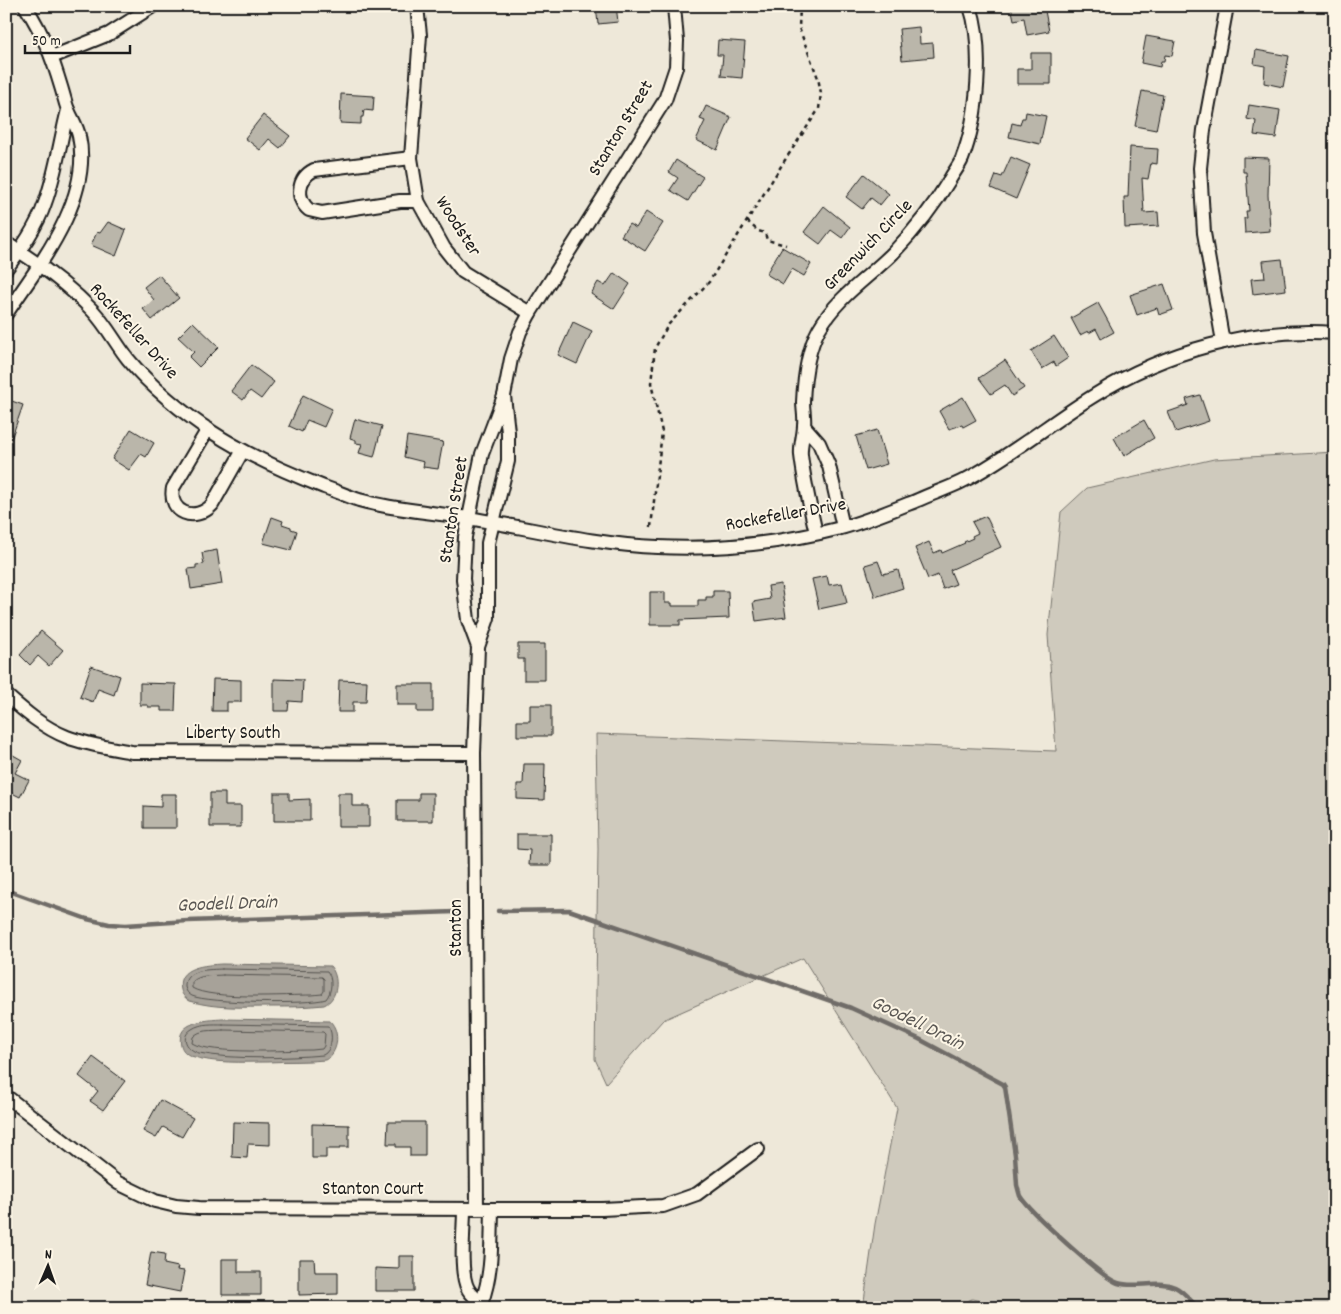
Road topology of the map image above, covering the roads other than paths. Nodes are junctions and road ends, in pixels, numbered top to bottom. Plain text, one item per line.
1 (25, 6) edge
2 (153, 6) edge
3 (417, 6) edge
4 (674, 6) edge
5 (970, 6) edge
6 (1227, 6) edge
7 (52, 57) junction
8 (68, 110) junction
9 (411, 158) junction
10 (418, 201) junction
11 (6, 243) edge
12 (19, 251) junction
13 (38, 266) junction
14 (6, 269) edge
15 (530, 313) junction
16 (6, 314) edge
17 (1335, 333) edge
18 (1224, 342) junction
19 (504, 396) junction
20 (804, 426) junction
21 (208, 429) junction
22 (242, 452) junction
23 (469, 518) junction
24 (493, 523) junction
25 (843, 527) junction
26 (816, 533) junction
27 (478, 647) junction
28 (6, 695) edge
29 (474, 753) junction
30 (6, 1096) edge
31 (758, 1149) dead end
32 (471, 1209) junction
33 (492, 1209) junction
34 (482, 1306) edge

1 - 7 street
2 - 7 street
3 - 9 street, Woodster
4 - 15 street, Stanton Street
5 - 20 street, Greenwich Circle
6 - 18 street
7 - 8 street
8 - 12 street
8 - 13 street
9 - 10 street, Woodster
9 - 10 street
10 - 15 street, Woodster
11 - 12 street, Rockefeller Drive
12 - 13 street, Rockefeller Drive
12 - 14 street
13 - 16 street
13 - 21 street, Rockefeller Drive
15 - 19 street, Stanton Street
17 - 18 street, Rockefeller Drive
18 - 25 street, Rockefeller Drive
19 - 23 street, Stanton Street
19 - 24 street, Stanton Street
20 - 25 street
20 - 26 street, Greenwich Circle
21 - 22 street, Rockefeller Drive
21 - 22 street
22 - 23 street, Rockefeller Drive
23 - 24 street, Rockefeller Drive
23 - 27 street, Stanton Street
24 - 26 street, Rockefeller Drive
24 - 27 street, Stanton Street
25 - 26 street, Rockefeller Drive
27 - 29 street, Stanton
28 - 29 street, Liberty South
29 - 32 street, Stanton
30 - 32 street, Stanton Court
31 - 33 street, Stanton Court
32 - 33 street, Stanton Court
32 - 34 street, Stanton
33 - 34 street

